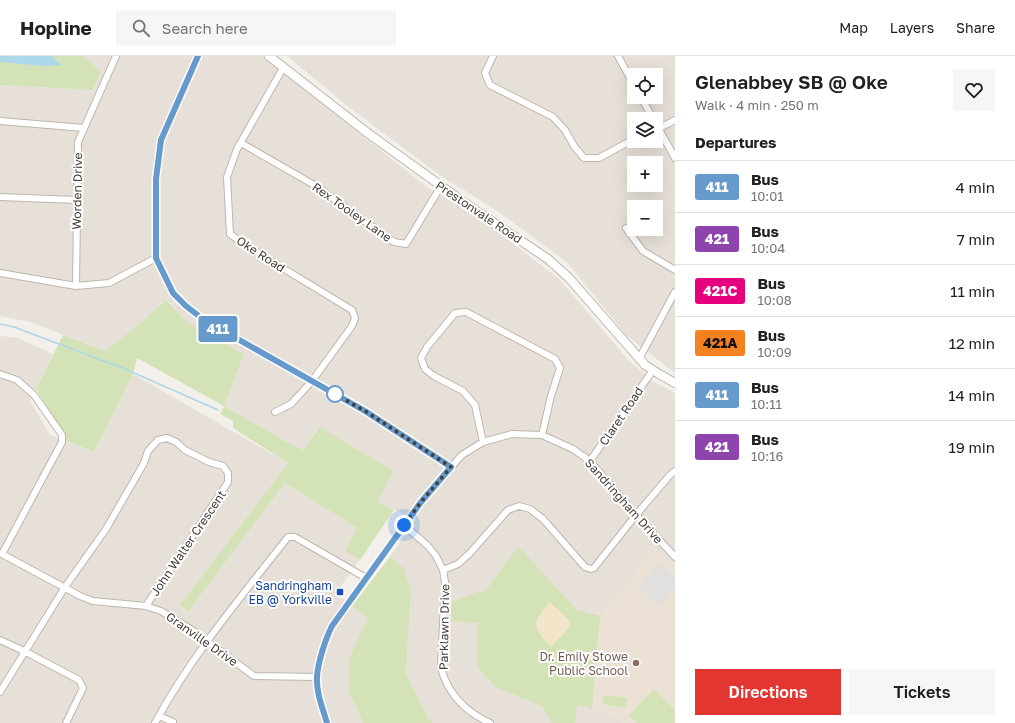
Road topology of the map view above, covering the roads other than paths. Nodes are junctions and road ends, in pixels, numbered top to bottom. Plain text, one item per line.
1 (116, 56) edge
2 (198, 56) edge
3 (269, 56) edge
4 (493, 56) edge
5 (618, 56) edge
6 (283, 68) junction
7 (627, 72) edge
8 (675, 120) edge
9 (0, 121) edge
10 (663, 125) edge
11 (84, 128) junction
12 (663, 138) edge
13 (241, 143) junction
14 (627, 144) edge
15 (675, 158) edge
16 (441, 186) junction
17 (0, 197) edge
18 (77, 200) junction
19 (626, 228) dead end
20 (156, 258) junction
21 (675, 270) edge
22 (0, 273) edge
23 (76, 286) junction
24 (675, 292) edge
25 (639, 359) junction
26 (652, 370) junction
27 (0, 374) edge
28 (312, 382) junction
29 (675, 383) edge
30 (275, 412) dead end
31 (542, 435) junction
32 (483, 442) junction
33 (590, 461) junction
34 (451, 467) junction
35 (675, 471) edge
36 (636, 515) junction
37 (404, 525) junction
38 (1, 554) edge
39 (675, 557) edge
40 (444, 570) junction
41 (366, 578) junction
42 (65, 587) junction
43 (146, 606) junction
44 (0, 640) edge
45 (207, 641) junction
46 (26, 652) junction
47 (317, 677) junction
48 (0, 692) edge
49 (159, 716) junction
50 (174, 722) dead end
51 (66, 723) edge
52 (155, 723) edge
53 (328, 723) edge
54 (490, 723) edge

1 - 11 street, Worden Drive
2 - 20 street
3 - 6 street, Prestonvale Road
4 - 14 street
5 - 7 street
6 - 13 street, Oke Road
6 - 16 street, Prestonvale Road
8 - 10 street
9 - 11 street
11 - 18 street, Worden Drive
12 - 15 street
13 - 16 street, Rex Tooley Lane
13 - 28 street, Oke Road
16 - 25 street, Prestonvale Road
17 - 18 street
18 - 23 street, Worden Drive
19 - 21 street
20 - 23 street
20 - 28 street
22 - 23 street
24 - 25 street
25 - 26 street, Prestonvale Road
26 - 29 street, Prestonvale Road
26 - 33 street, Claret Road
27 - 38 street
28 - 30 street
28 - 34 street
31 - 32 street, Sandringham Drive
31 - 32 street
31 - 33 street, Sandringham Drive
32 - 34 street, Sandringham Drive
33 - 36 street, Sandringham Drive
34 - 37 street, Sandringham Drive
35 - 36 street
36 - 39 street, Sandringham Drive
36 - 40 street
37 - 40 street, Parklawn Drive
37 - 41 street, Sandringham Drive
38 - 42 street, Granville Drive
40 - 54 street, Parklawn Drive
41 - 45 street
41 - 47 street, Sandringham Drive
42 - 43 street, Granville Drive
42 - 43 street, John Walter Crescent
42 - 46 street
43 - 45 street, Granville Drive
44 - 46 street
45 - 47 street, Granville Drive
45 - 49 street
46 - 48 street
46 - 51 street
47 - 53 street, Sandringham Drive
49 - 50 street
49 - 52 street

